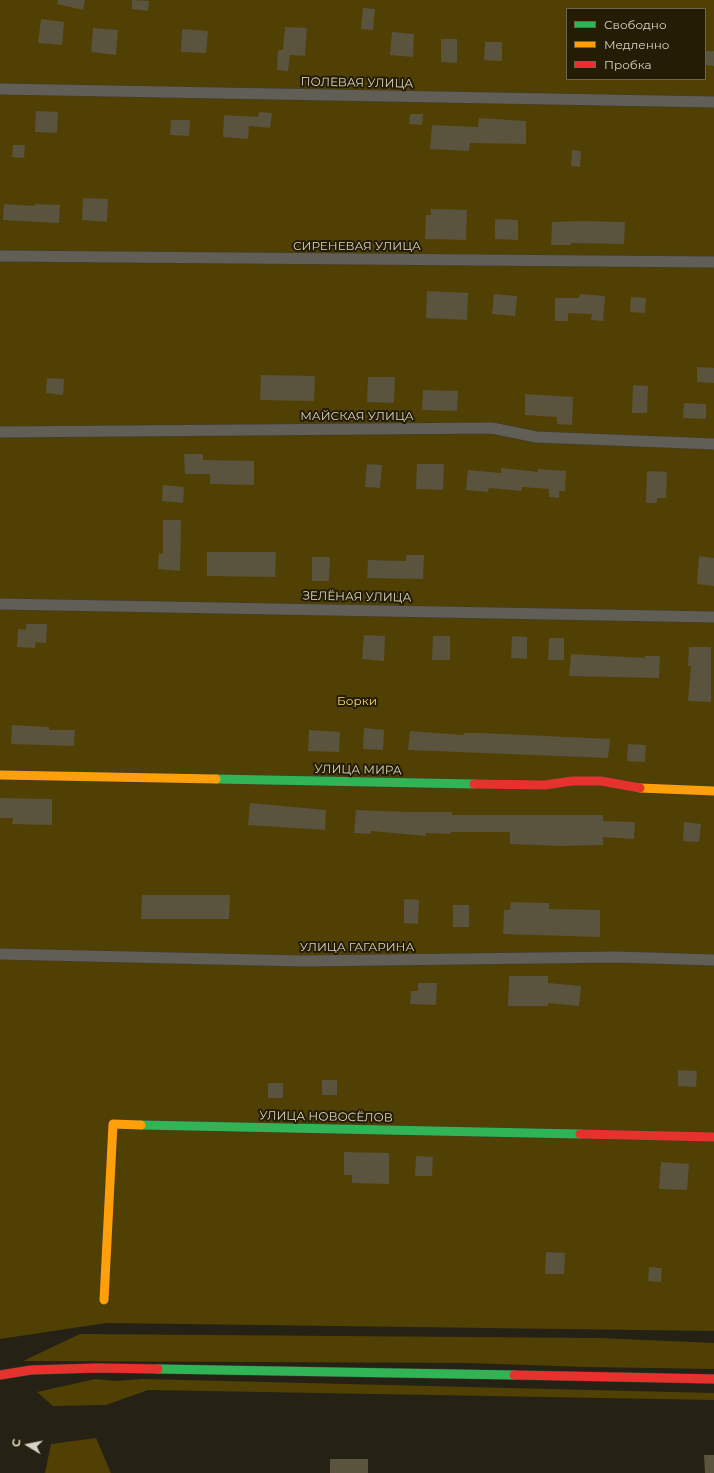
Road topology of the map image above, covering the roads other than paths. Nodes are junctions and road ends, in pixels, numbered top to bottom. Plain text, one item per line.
1 (0, 89) edge
2 (714, 102) edge
3 (0, 256) edge
4 (714, 262) edge
5 (0, 432) edge
6 (714, 444) edge
7 (0, 604) edge
8 (714, 617) edge
9 (0, 775) edge
10 (714, 791) edge
11 (0, 954) edge
12 (714, 960) edge
13 (714, 1137) edge
14 (104, 1300) dead end
15 (0, 1375) edge
16 (714, 1379) edge

1 - 2 street, ПОЛЕВАЯ УЛИЦА
3 - 4 street, СИРЕНЕВАЯ УЛИЦА
5 - 6 street, МАЙСКАЯ УЛИЦА
7 - 8 street, ЗЕЛЁНАЯ УЛИЦА
9 - 10 street, УЛИЦА МИРА
11 - 12 street, УЛИЦА ГАГАРИНА
13 - 14 street, УЛИЦА НОВОСЁЛОВ
15 - 16 street

